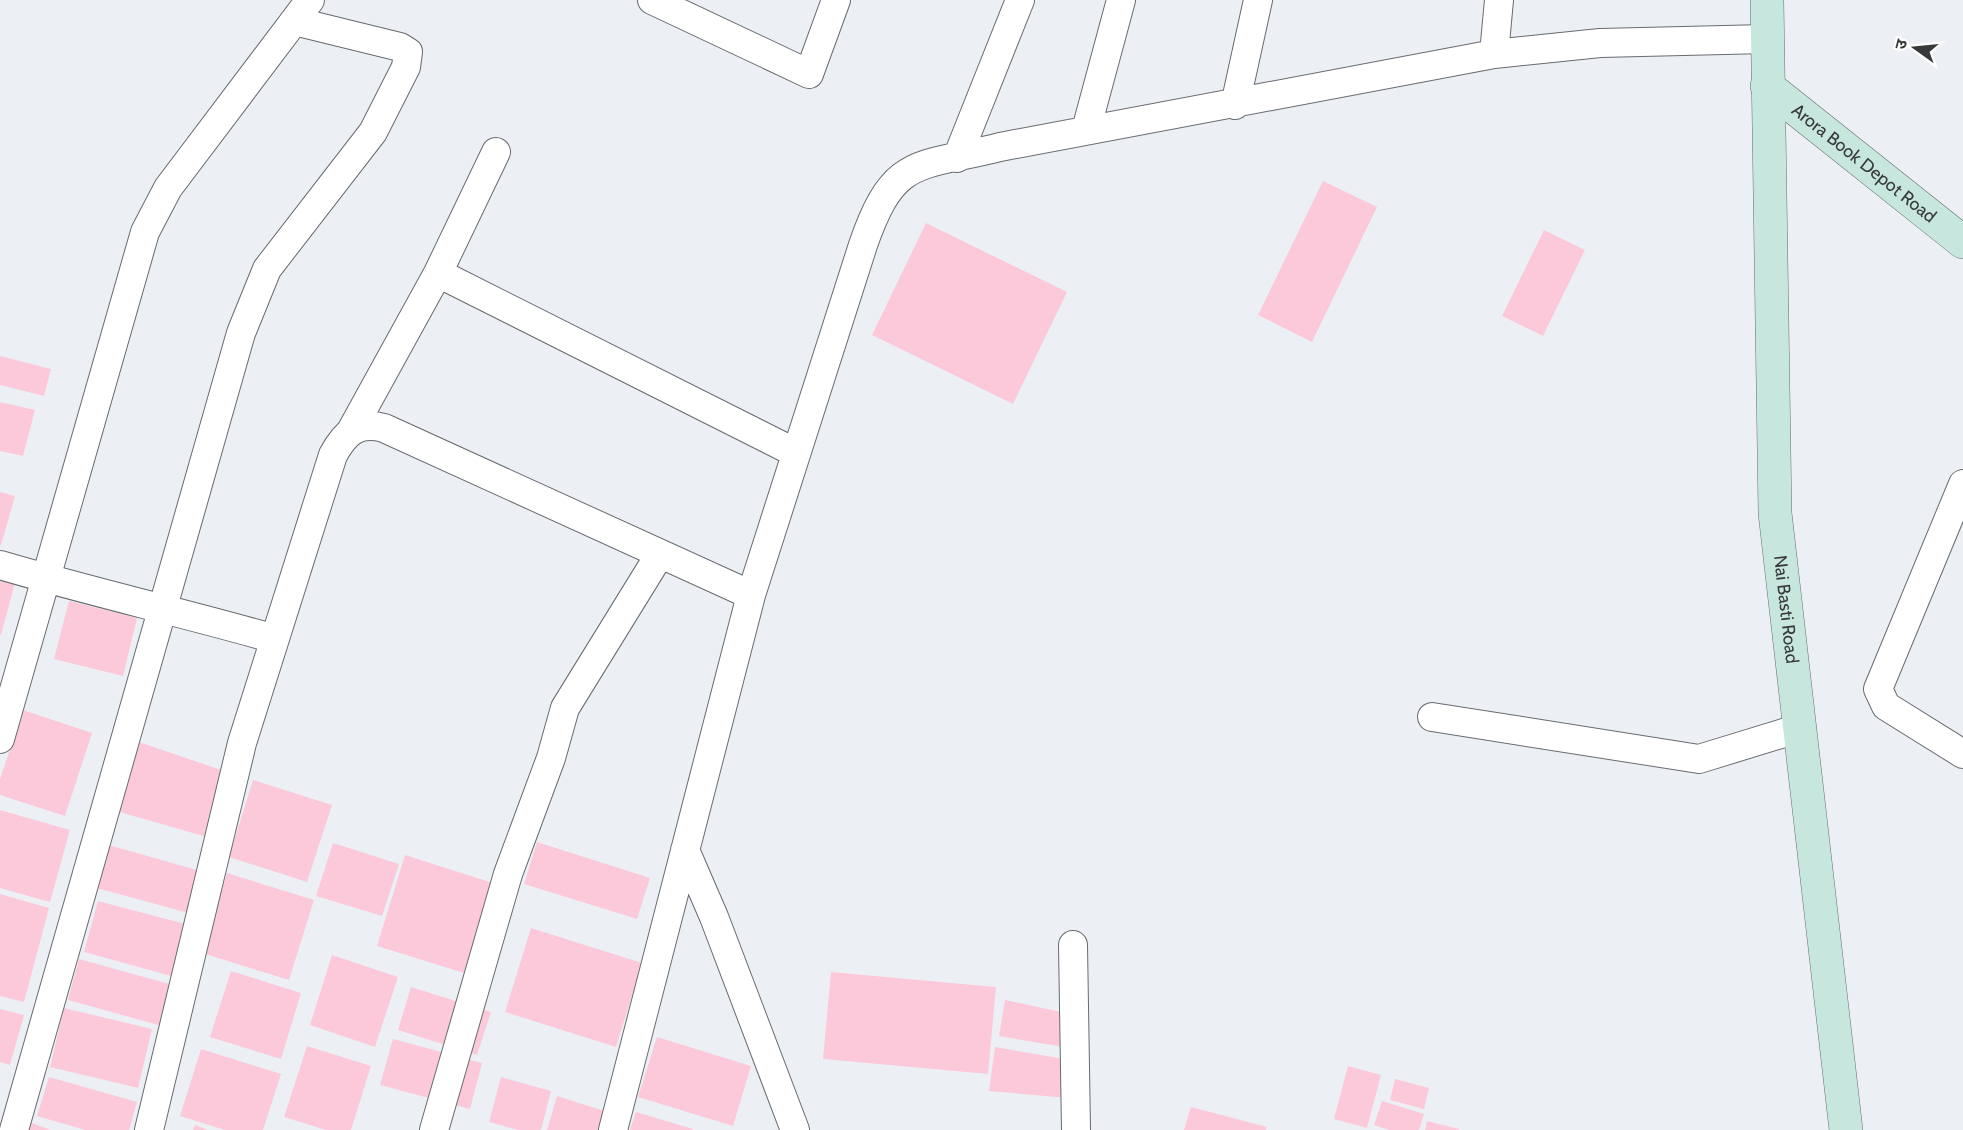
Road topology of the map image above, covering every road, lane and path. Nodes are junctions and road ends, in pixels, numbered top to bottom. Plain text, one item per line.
1 (652, 0) edge
2 (836, 0) edge
3 (1020, 0) edge
4 (1121, 0) edge
5 (1258, 0) edge
6 (1499, 0) edge
7 (1767, 0) edge
8 (302, 10) edge
9 (1766, 39) junction
10 (1494, 54) junction
11 (1767, 86) junction
12 (1235, 105) junction
13 (1086, 130) junction
14 (496, 152) dead end
15 (957, 158) junction
16 (1963, 242) edge
17 (438, 273) junction
18 (351, 431) junction
19 (796, 453) junction
20 (1963, 484) edge
21 (660, 554) junction
22 (0, 565) edge
23 (45, 580) junction
24 (751, 595) junction
25 (163, 607) junction
26 (275, 639) junction
27 (1432, 717) dead end
28 (1800, 728) junction
29 (0, 739) edge
30 (1963, 754) edge
31 (685, 850) junction
32 (1073, 945) dead end
33 (14, 1130) edge
34 (148, 1130) edge
35 (434, 1130) edge
36 (613, 1130) edge
37 (795, 1130) edge
38 (1076, 1130) edge
39 (1846, 1130) edge

1 - 2 street
3 - 15 street
4 - 13 street
5 - 12 street
6 - 10 street
7 - 9 street, Nai Basti Road
8 - 23 street
8 - 25 street
9 - 10 street
9 - 11 street, Nai Basti Road
10 - 12 street
11 - 16 street, Arora Book Depot Road
11 - 28 street, Nai Basti Road
12 - 13 street
13 - 15 street
14 - 17 street
15 - 19 street
17 - 18 street
17 - 19 street
18 - 21 street
18 - 26 street
19 - 24 street
20 - 30 street
21 - 24 street
21 - 35 street
22 - 23 street
23 - 25 street
23 - 29 street
24 - 31 street
25 - 26 street
25 - 33 street
26 - 34 street
27 - 28 street
28 - 39 street, Nai Basti Road
31 - 36 street
31 - 37 street
32 - 38 street

